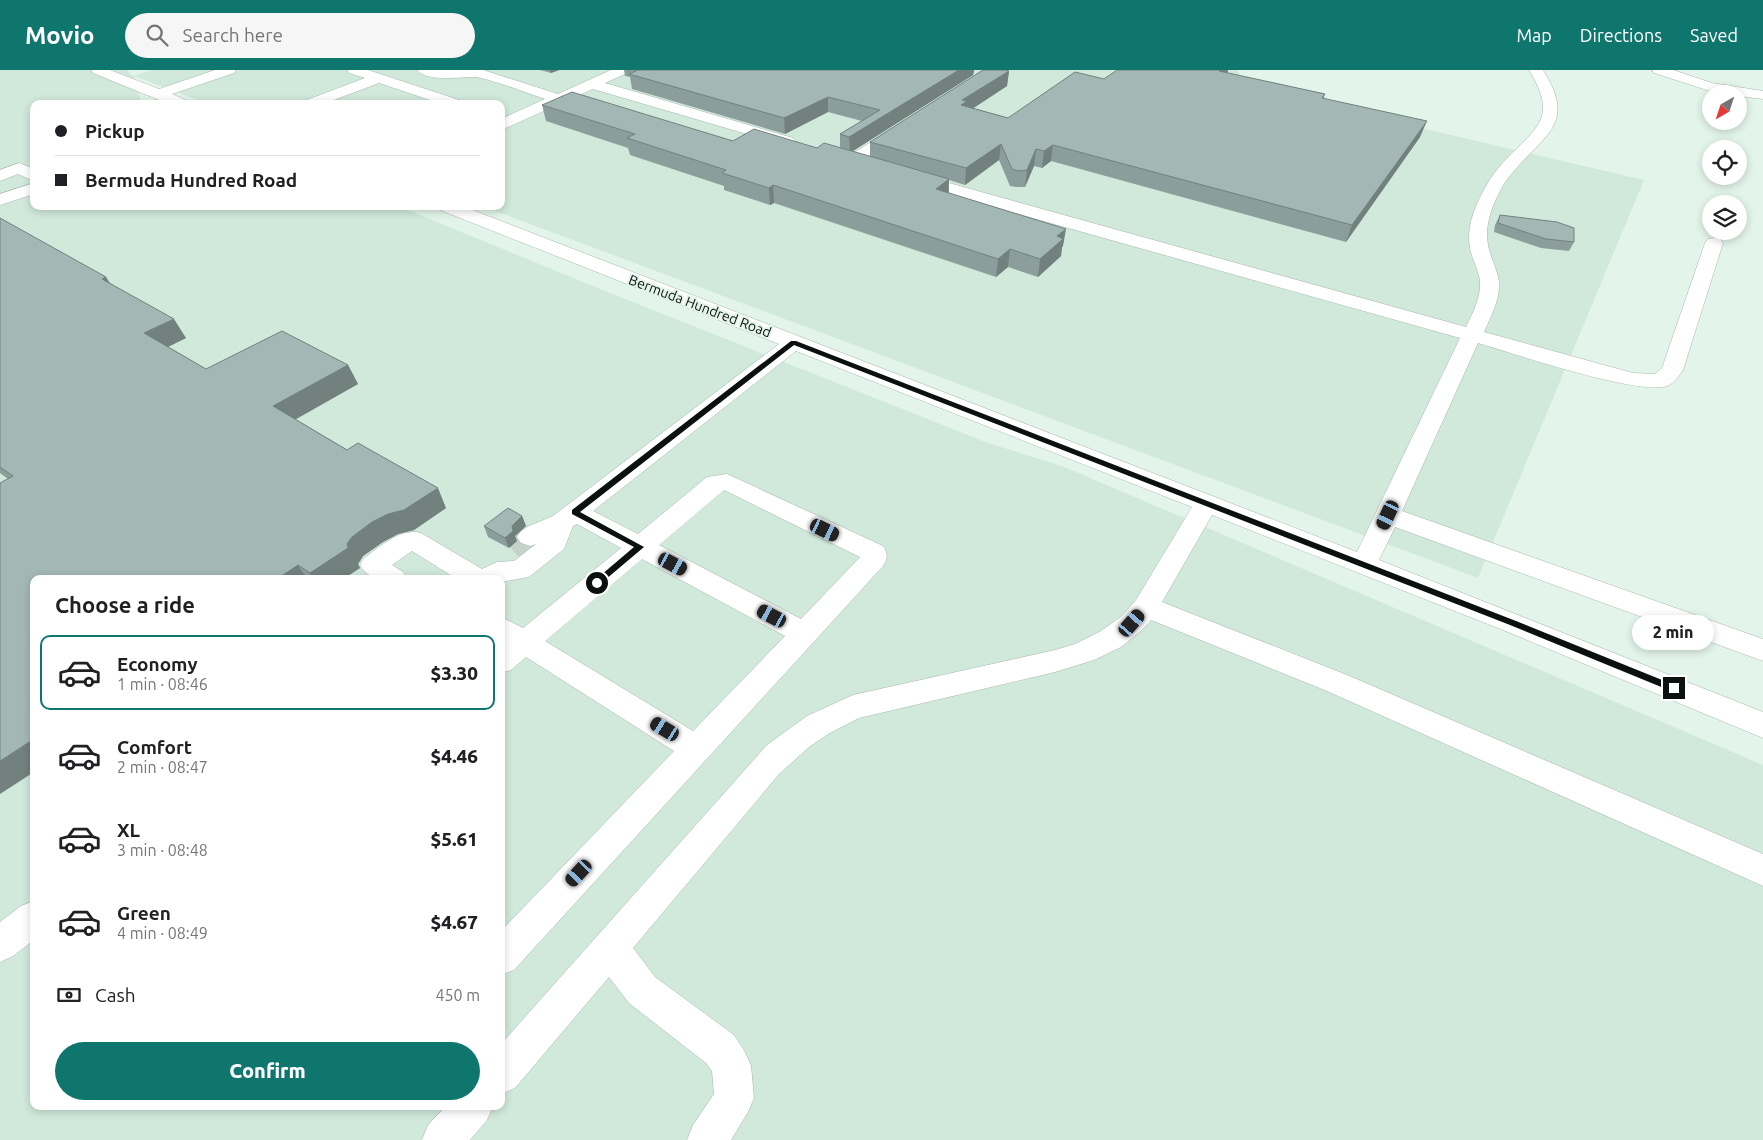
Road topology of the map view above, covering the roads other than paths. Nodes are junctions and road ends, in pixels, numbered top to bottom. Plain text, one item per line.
1 (98, 70) edge
2 (229, 70) edge
3 (354, 70) edge
4 (424, 70) edge
5 (622, 70) edge
6 (1536, 70) edge
7 (1659, 70) edge
8 (452, 72) edge
9 (379, 78) junction
10 (154, 79) dead end
11 (592, 84) junction
12 (136, 85) junction
13 (159, 94) junction
14 (1763, 96) edge
15 (559, 98) junction
16 (173, 100) edge
17 (320, 100) edge
18 (445, 100) edge
19 (505, 123) edge
20 (911, 123) edge
21 (505, 125) edge
22 (526, 131) dead end
23 (805, 147) edge
24 (833, 155) edge
25 (0, 158) edge
26 (852, 161) junction
27 (870, 166) edge
28 (27, 172) edge
29 (898, 174) edge
30 (0, 176) edge
31 (30, 189) edge
32 (0, 200) edge
33 (456, 210) edge
34 (1714, 243) dead end
35 (1471, 335) junction
36 (794, 342) junction
37 (1206, 504) junction
38 (1388, 515) junction
39 (568, 517) junction
40 (640, 547) junction
41 (1364, 565) junction
42 (388, 575) edge
43 (485, 575) edge
44 (488, 575) edge
45 (492, 575) edge
46 (1146, 607) junction
47 (804, 633) junction
48 (513, 635) edge
49 (1763, 650) edge
50 (505, 653) edge
51 (1763, 725) edge
52 (696, 748) junction
53 (1763, 870) edge
54 (30, 921) edge
55 (0, 944) edge
56 (611, 947) junction
57 (505, 953) edge
58 (505, 1069) edge
59 (469, 1110) edge
60 (443, 1140) edge
61 (708, 1140) edge

1 - 12 street
2 - 13 street
3 - 9 street
4 - 8 street
5 - 11 street
6 - 35 street
7 - 14 street
8 - 15 street
9 - 17 street
9 - 18 street
10 - 12 street
11 - 15 street
11 - 23 street
12 - 13 street
13 - 16 street
15 - 19 street
20 - 26 street
21 - 22 street
24 - 26 street
25 - 28 street
26 - 27 street
28 - 30 street
29 - 35 street
31 - 32 street
33 - 36 street, Bermuda Hundred Road
34 - 35 street
35 - 38 street
36 - 37 street, Bermuda Hundred Road
36 - 39 street
37 - 41 street, Bermuda Hundred Road
37 - 46 street
38 - 41 street
38 - 49 street
39 - 40 street
39 - 44 street
39 - 45 street
40 - 47 street
40 - 47 street
40 - 48 street
41 - 51 street, Bermuda Hundred Road
42 - 43 street
46 - 53 street
46 - 56 street
47 - 52 street
48 - 50 street
48 - 52 street
52 - 57 street
54 - 55 street
56 - 58 street
56 - 61 street
59 - 60 street

